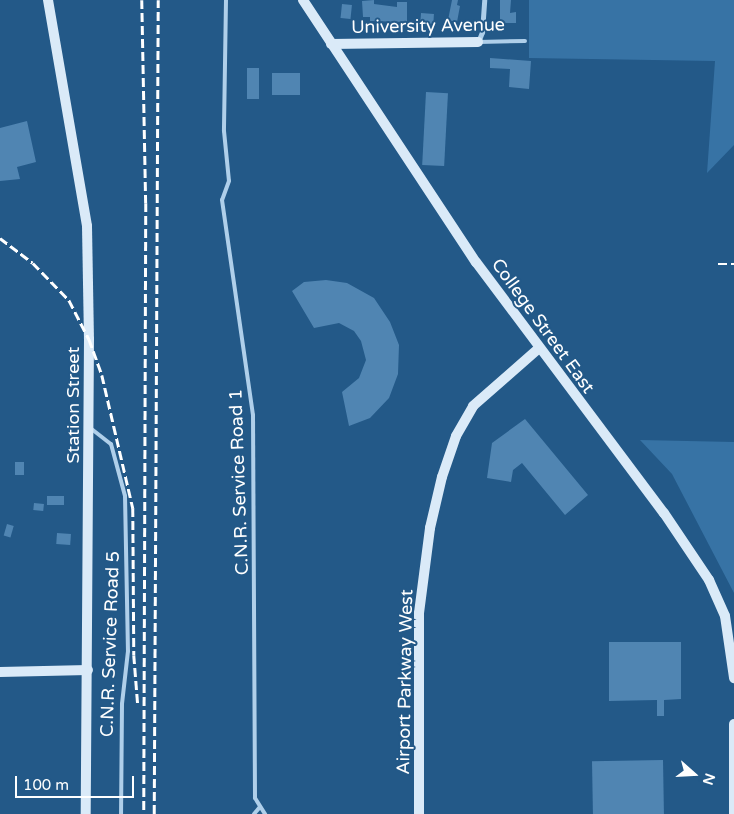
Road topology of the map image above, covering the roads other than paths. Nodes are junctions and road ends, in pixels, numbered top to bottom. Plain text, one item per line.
1 (48, 0) edge
2 (226, 0) edge
3 (303, 0) edge
4 (484, 0) edge
5 (525, 41) dead end
6 (478, 42) junction
7 (331, 44) junction
8 (538, 348) junction
9 (89, 427) junction
10 (88, 670) junction
11 (0, 672) edge
12 (734, 678) edge
13 (734, 724) edge
14 (259, 808) junction
15 (86, 814) edge
16 (121, 814) edge
17 (254, 814) edge
18 (265, 814) edge
19 (419, 814) edge
20 (734, 814) edge

1 - 9 street, Station Street
2 - 14 lane, C.N.R. Service Road 1
3 - 7 street, College Street East
4 - 6 street
5 - 6 lane, University Avenue
6 - 7 street, University Avenue
7 - 8 street, College Street East
8 - 12 street, College Street East
8 - 19 street, Airport Parkway West
9 - 10 street, Station Street
9 - 16 lane, C.N.R. Service Road 5
10 - 11 street
10 - 15 street, Station Street
13 - 20 street
14 - 17 lane
14 - 18 lane

